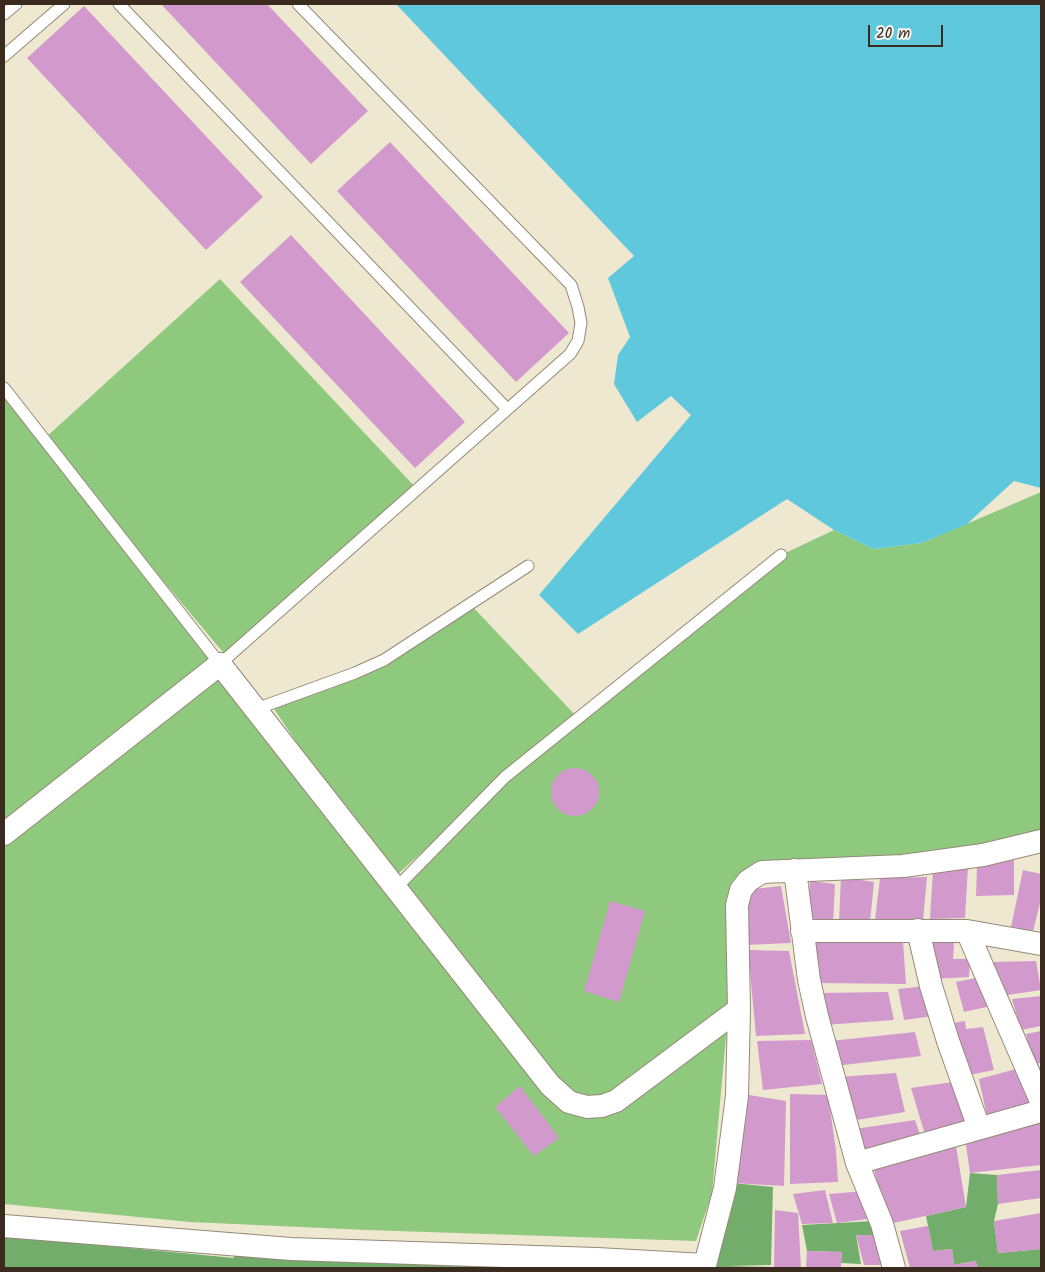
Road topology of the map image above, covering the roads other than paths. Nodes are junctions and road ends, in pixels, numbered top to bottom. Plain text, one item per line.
1 (16, 4) edge
2 (64, 4) edge
3 (118, 4) edge
4 (298, 4) edge
5 (4, 14) edge
6 (4, 56) edge
7 (4, 388) edge
8 (508, 410) junction
9 (781, 555) dead end
10 (528, 566) dead end
11 (220, 664) junction
12 (256, 708) junction
13 (4, 834) edge
14 (1041, 842) edge
15 (795, 870) junction
16 (396, 888) junction
17 (918, 930) junction
18 (802, 931) junction
19 (967, 931) junction
20 (1041, 944) edge
21 (739, 1009) junction
22 (1041, 1101) edge
23 (1041, 1111) edge
24 (979, 1128) junction
25 (857, 1163) junction
26 (4, 1226) edge
27 (894, 1268) edge

1 - 5 lane
2 - 6 lane
3 - 8 lane
4 - 8 lane
7 - 11 lane
8 - 11 lane
9 - 16 lane
10 - 12 lane
11 - 12 street
11 - 13 street
12 - 16 street
14 - 15 street
15 - 18 street
15 - 21 street
16 - 21 street
17 - 18 street
17 - 19 street
17 - 24 street
18 - 25 street
19 - 20 street
19 - 22 street
21 - 26 street
23 - 24 street
24 - 25 street
25 - 27 street

